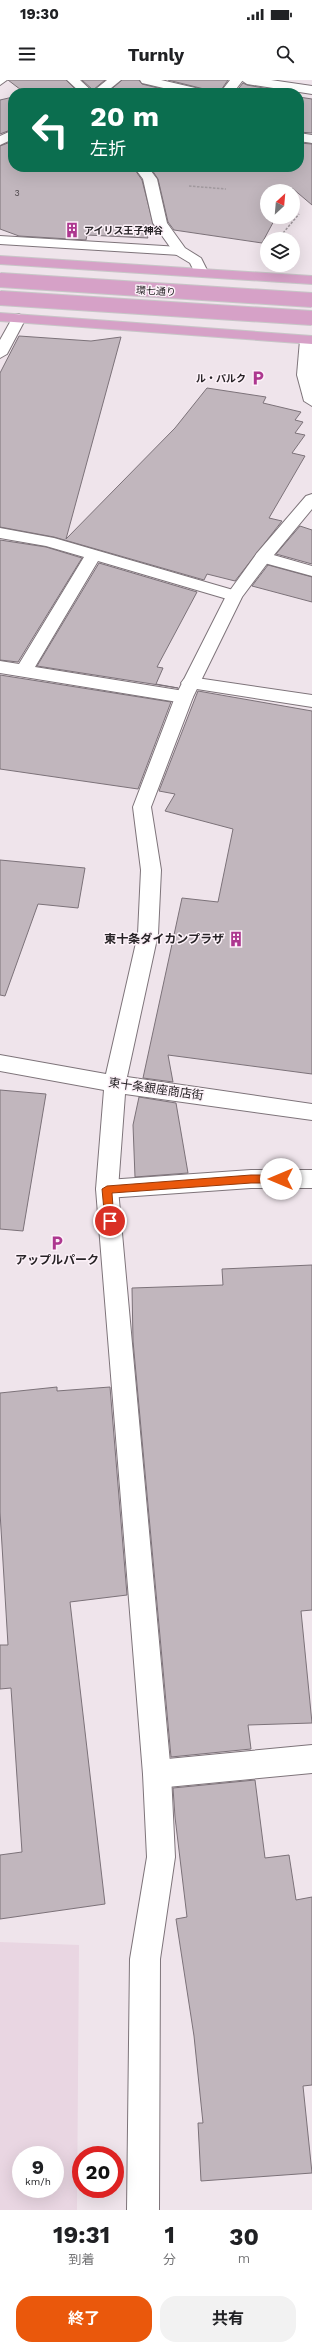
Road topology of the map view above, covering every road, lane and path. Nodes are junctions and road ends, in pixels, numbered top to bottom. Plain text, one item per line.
1 (73, 80) edge
2 (115, 80) edge
3 (146, 80) edge
4 (237, 80) edge
5 (247, 80) edge
6 (82, 88) edge
7 (104, 88) edge
8 (179, 88) edge
9 (230, 88) edge
10 (299, 88) edge
11 (145, 172) edge
12 (156, 172) edge
13 (150, 179) junction
14 (291, 224) edge
15 (284, 232) edge
16 (0, 240) edge
17 (180, 251) junction
18 (0, 260) edge
19 (201, 272) junction
20 (0, 280) edge
21 (312, 280) edge
22 (0, 298) edge
23 (312, 300) edge
24 (0, 317) edge
25 (19, 318) junction
26 (312, 318) edge
27 (310, 340) edge
28 (0, 354) edge
29 (312, 401) edge
30 (312, 499) edge
31 (0, 533) edge
32 (93, 555) junction
33 (263, 557) junction
34 (312, 571) edge
35 (234, 596) junction
36 (0, 667) edge
37 (24, 670) junction
38 (187, 690) junction
39 (312, 701) edge
40 (0, 1063) edge
41 (115, 1084) junction
42 (312, 1112) edge
43 (312, 1179) edge
44 (107, 1189) junction
45 (312, 1758) edge
46 (157, 1774) junction
47 (143, 2210) edge

1 - 6 street
2 - 7 street
3 - 8 street
4 - 9 street
5 - 10 street
11 - 13 street
12 - 13 street
13 - 17 street
14 - 15 path
16 - 17 street
17 - 19 street
18 - 19 main road
19 - 21 main road
20 - 23 main road, 環七通り, bridge
22 - 26 main road, 環七通り, bridge
24 - 25 main road
25 - 27 main road
25 - 28 street
27 - 29 street
30 - 33 street
31 - 32 street
32 - 35 street
32 - 37 street
33 - 34 street
33 - 35 street
35 - 38 street
36 - 37 street
37 - 38 street
38 - 39 street
38 - 41 street
40 - 41 street, 東十条銀座商店街
41 - 42 street, 東十条銀座商店街
41 - 44 street
43 - 44 street
44 - 46 street
45 - 46 street
46 - 47 street

